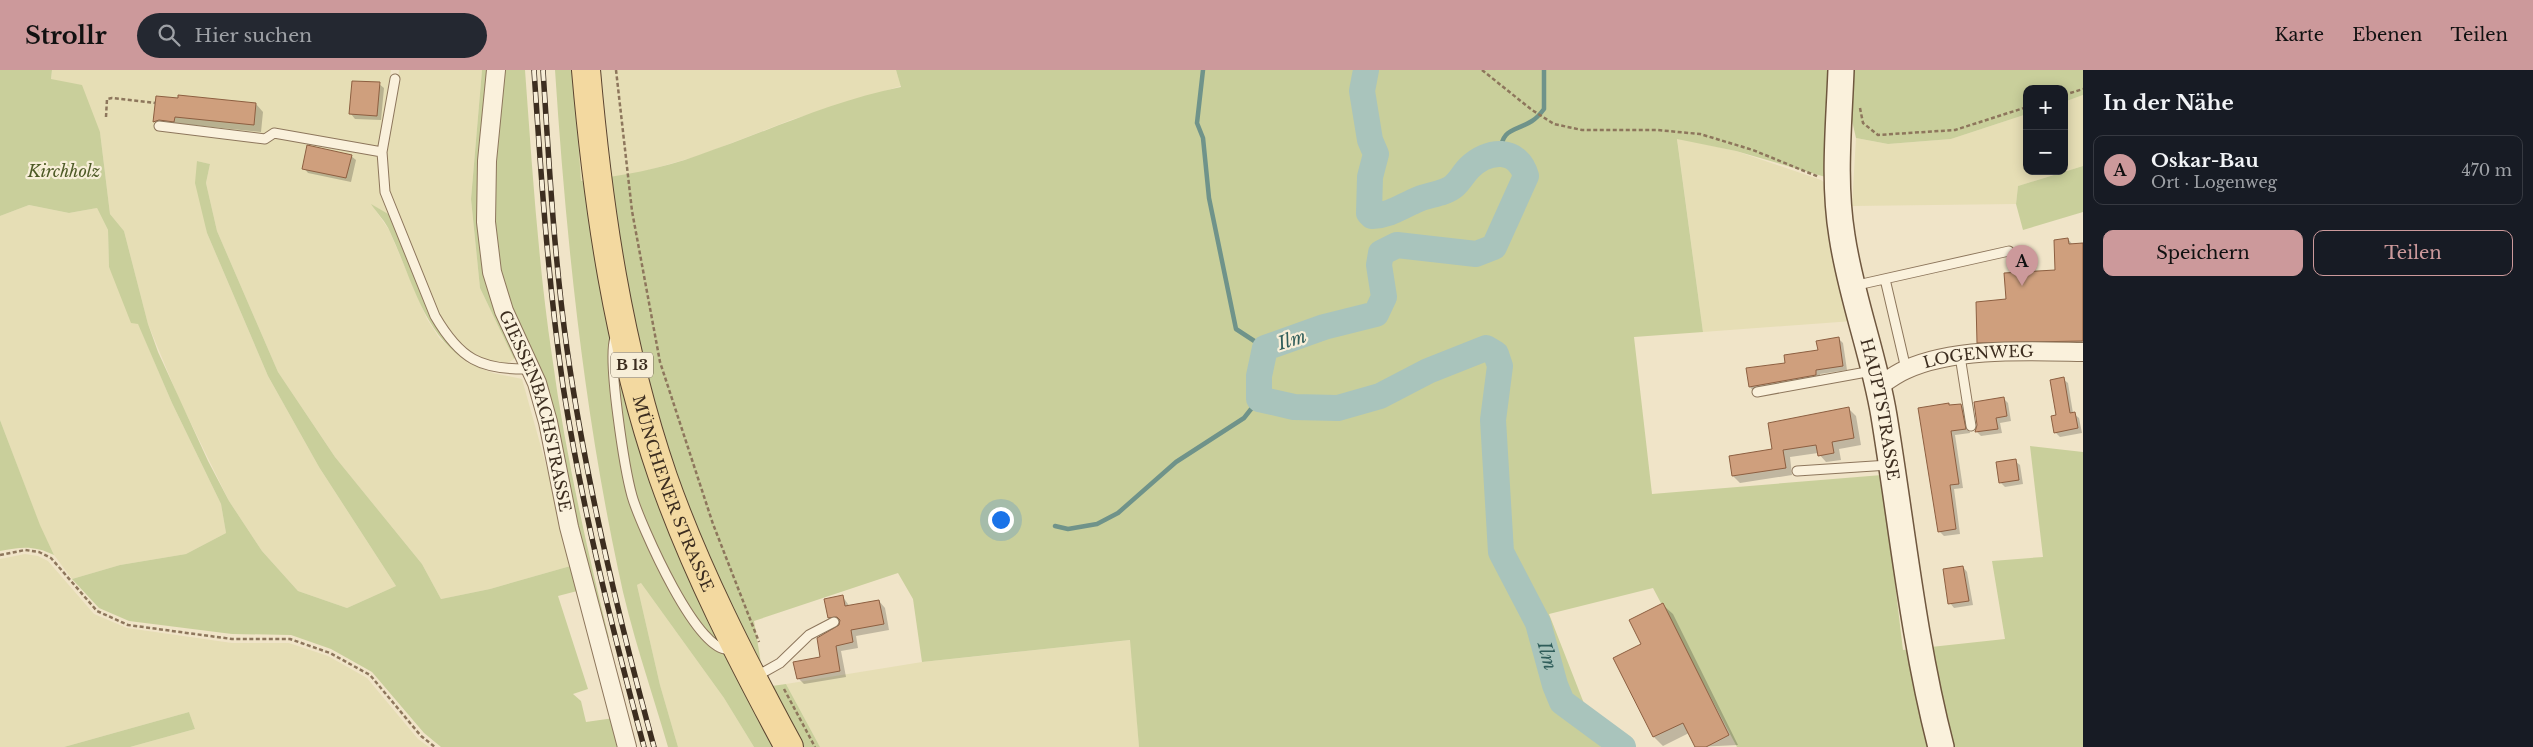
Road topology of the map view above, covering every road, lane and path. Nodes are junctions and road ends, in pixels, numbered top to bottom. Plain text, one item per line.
1 (496, 70) edge
2 (586, 70) edge
3 (616, 70) edge
4 (1482, 70) edge
5 (1841, 70) edge
6 (395, 79) dead end
7 (2083, 89) edge
8 (2068, 94) edge
9 (1859, 99) dead end
10 (155, 103) dead end
11 (2023, 108) edge
12 (106, 117) dead end
13 (159, 126) dead end
14 (382, 152) junction
15 (1836, 184) junction
16 (2009, 251) dead end
17 (1885, 279) junction
18 (1853, 286) junction
19 (623, 334) junction
20 (2083, 352) edge
21 (1960, 356) junction
22 (529, 369) junction
23 (1906, 369) junction
24 (1877, 378) junction
25 (1757, 392) dead end
26 (1971, 426) dead end
27 (1892, 465) junction
28 (1797, 472) dead end
29 (0, 555) edge
30 (834, 622) dead end
31 (736, 645) junction
32 (762, 673) junction
33 (435, 747) edge
34 (627, 747) edge
35 (789, 747) edge
36 (815, 747) edge
37 (1941, 747) edge

1 - 22 street, GIESSENBACHSTRASSE
2 - 19 main road, MÜNCHENER STRASSE / B 13
3 - 32 path
4 - 15 path
5 - 15 street, HAUPTSTRASSE
6 - 14 lane
7 - 8 path
9 - 11 path
10 - 12 path
13 - 14 lane
14 - 22 lane
15 - 18 street, HAUPTSTRASSE
16 - 17 lane
17 - 18 lane
17 - 23 lane
18 - 24 street, HAUPTSTRASSE
19 - 31 main road, MÜNCHENER STRASSE / B 13
19 - 31 lane
20 - 21 street, LOGENWEG
21 - 23 street, LOGENWEG
21 - 26 lane
22 - 34 street, GIESSENBACHSTRASSE
23 - 24 street, LOGENWEG
24 - 25 lane
24 - 27 street, HAUPTSTRASSE
27 - 28 lane
27 - 37 street, HAUPTSTRASSE
29 - 33 path
30 - 32 lane
31 - 32 main road, B 13
32 - 35 main road, B 13
32 - 36 path

